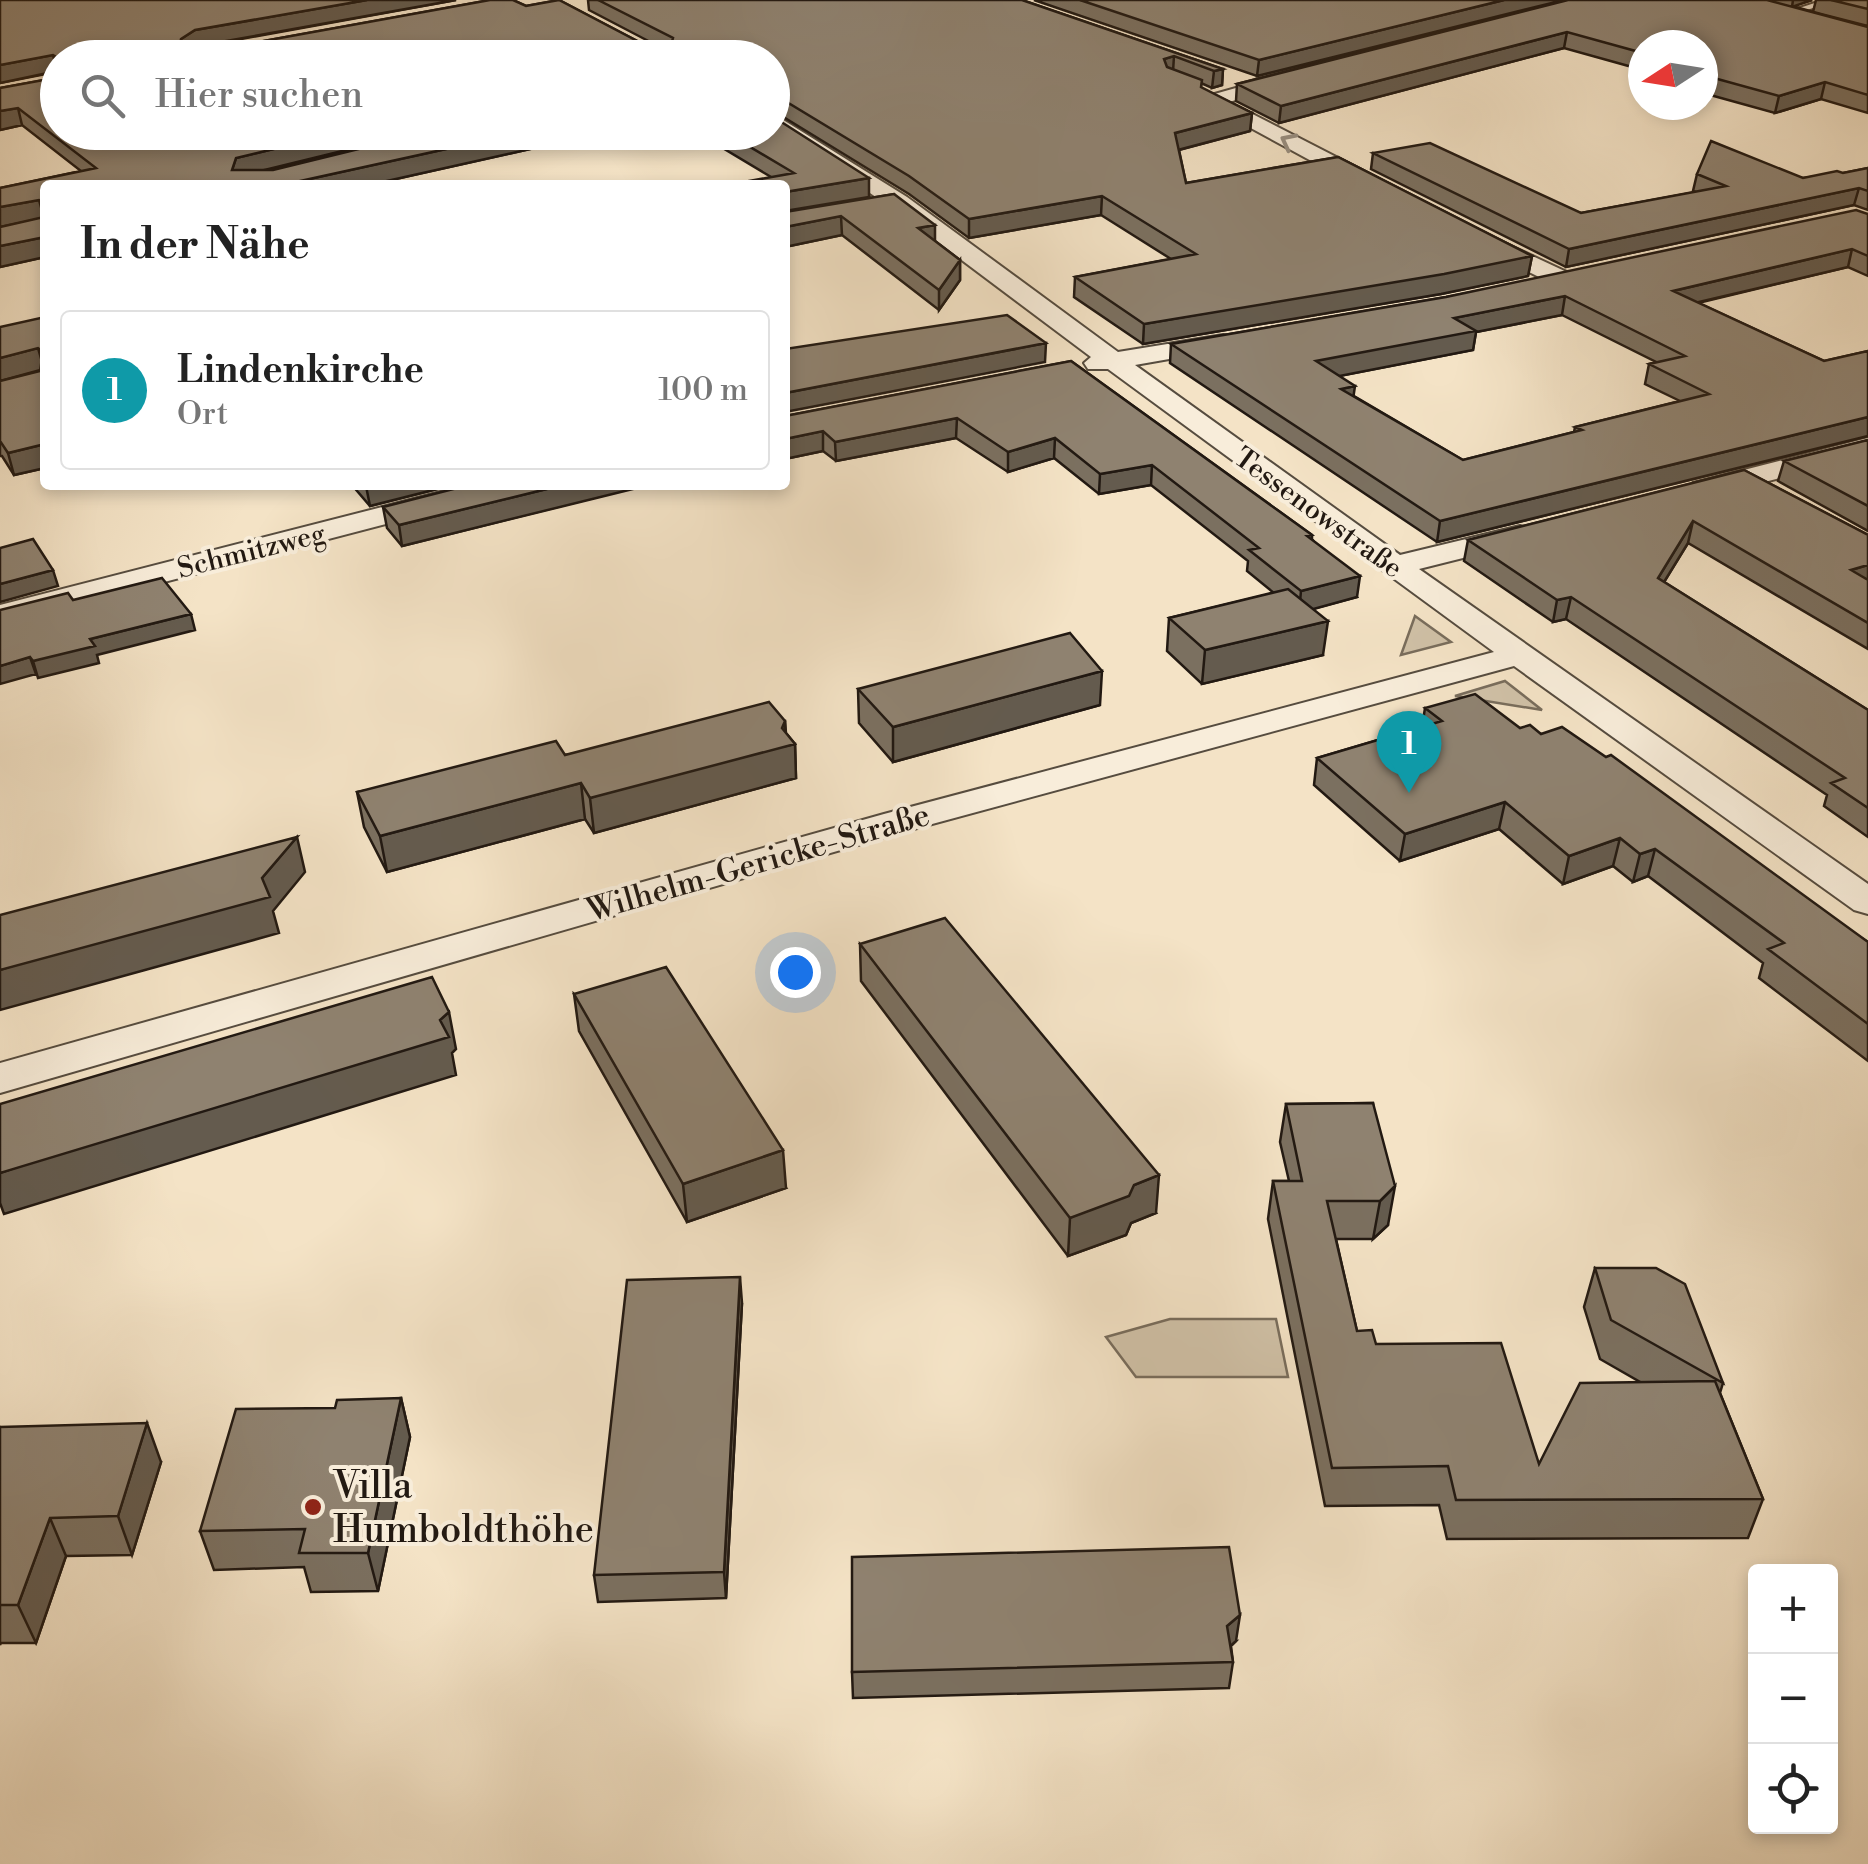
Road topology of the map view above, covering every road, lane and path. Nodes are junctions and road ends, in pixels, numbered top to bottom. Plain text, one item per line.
1 (1834, 0) edge
2 (1776, 12) joint
3 (1818, 22) edge
4 (1316, 72) edge
5 (1232, 78) edge
6 (1257, 87) junction
7 (790, 131) edge
8 (1398, 198) edge
9 (899, 202) junction
10 (858, 209) edge
11 (1464, 230) edge
12 (1528, 287) edge
13 (1240, 340) edge
14 (1110, 361) junction
15 (1066, 370) edge
16 (1868, 446) edge
17 (1745, 478) junction
18 (483, 490) edge
19 (1776, 496) edge
20 (1672, 497) edge
21 (1544, 529) edge
22 (1394, 566) junction
23 (0, 614) edge
24 (1519, 655) junction
25 (1868, 902) edge
26 (0, 1078) edge

1 - 2 lane
2 - 3 street
4 - 6 street
5 - 6 street
8 -> 6 street
7 - 9 street, Tessenowstraße
9 - 10 street
9 - 14 street, Tessenowstraße
11 - 12 street
13 - 14 street
14 - 15 street
14 - 22 street, Tessenowstraße
16 - 17 street
17 - 19 street
17 - 20 street
18 - 23 street, Schmitzweg
21 - 22 street
22 - 24 street, Tessenowstraße
24 - 25 street, Tessenowstraße
24 - 26 street, Wilhelm-Gericke-Straße

